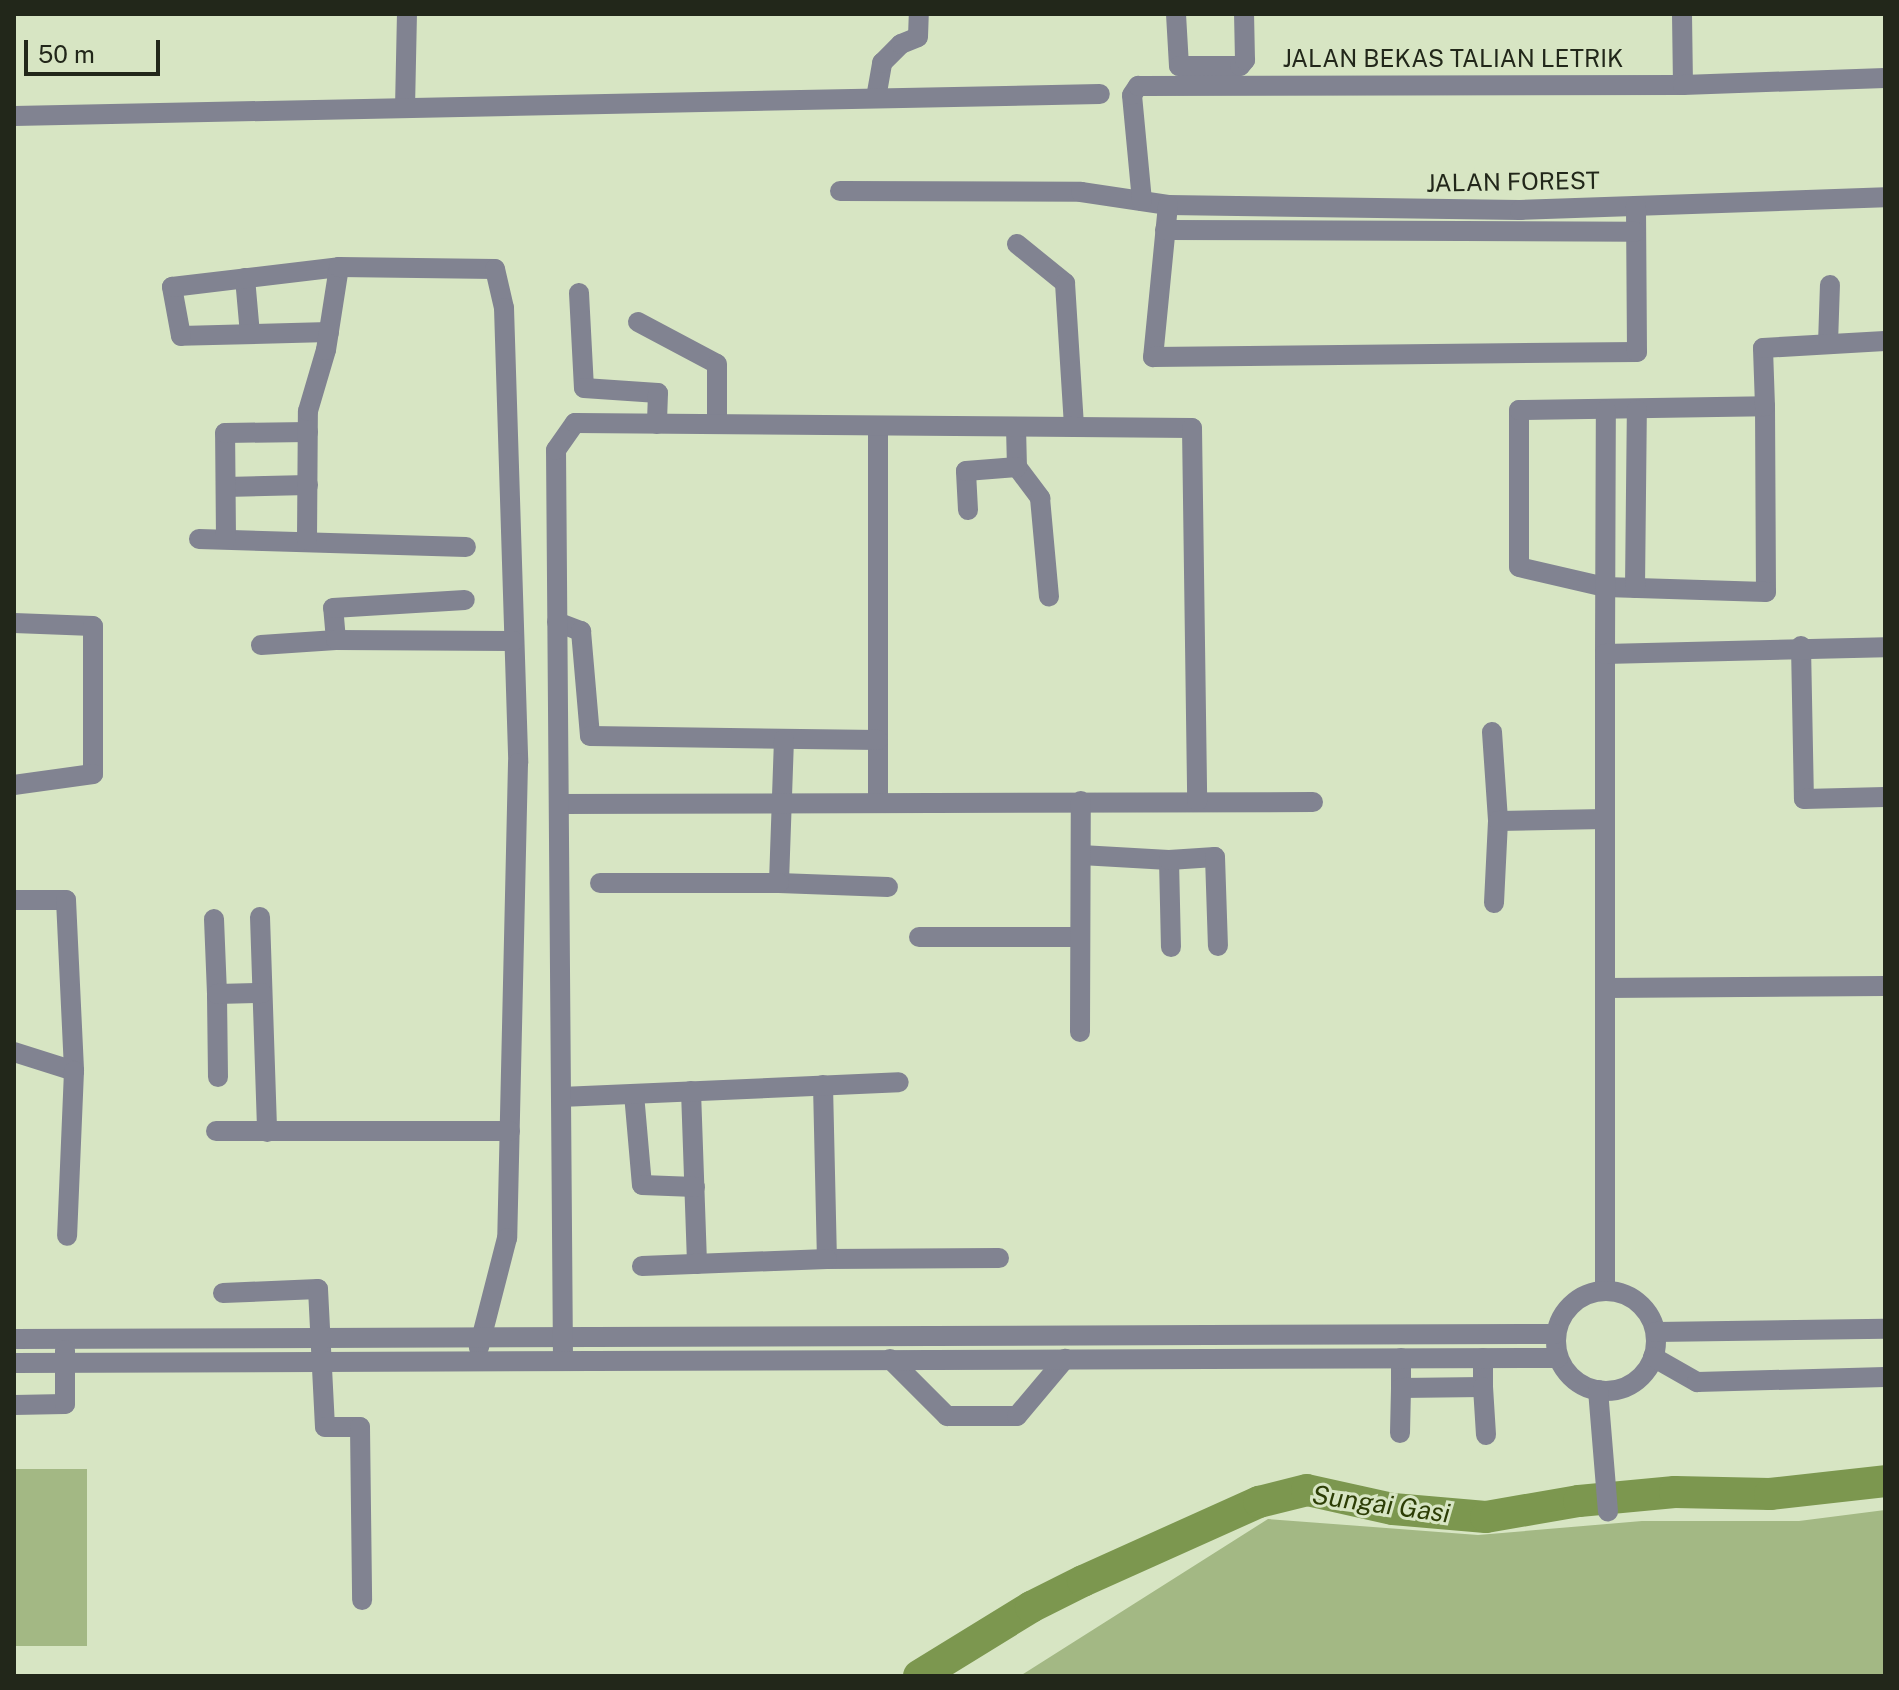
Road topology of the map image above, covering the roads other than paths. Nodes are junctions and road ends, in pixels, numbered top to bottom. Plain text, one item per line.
1 (407, 14) edge
2 (919, 14) edge
3 (1176, 14) edge
4 (1244, 14) edge
5 (1682, 14) edge
6 (1885, 78) edge
7 (1683, 85) junction
8 (1100, 94) dead end
9 (876, 98) junction
10 (405, 108) junction
11 (14, 116) edge
12 (840, 191) dead end
13 (1885, 197) edge
14 (1142, 201) junction
15 (1168, 205) junction
16 (1636, 206) junction
17 (1165, 230) junction
18 (1635, 232) junction
19 (1017, 244) dead end
20 (339, 267) junction
21 (245, 278) junction
22 (1830, 285) dead end
23 (579, 293) dead end
24 (638, 322) dead end
25 (329, 332) junction
26 (250, 334) junction
27 (1885, 341) edge
28 (1828, 344) junction
29 (1765, 406) junction
30 (1606, 410) junction
31 (1637, 410) junction
32 (657, 424) junction
33 (717, 424) junction
34 (878, 426) junction
35 (1016, 427) junction
36 (1074, 427) junction
37 (308, 432) junction
38 (1017, 467) junction
39 (308, 485) junction
40 (226, 487) junction
41 (968, 510) dead end
42 (199, 539) dead end
43 (226, 539) junction
44 (307, 540) junction
45 (466, 547) dead end
46 (1605, 587) junction
47 (1635, 588) junction
48 (1049, 597) dead end
49 (465, 600) dead end
50 (557, 622) junction
51 (14, 623) edge
52 (336, 640) junction
53 (514, 641) junction
54 (261, 645) dead end
55 (1801, 646) junction
56 (1885, 647) edge
57 (1605, 654) junction
58 (1492, 732) dead end
59 (784, 739) junction
60 (878, 740) junction
61 (14, 785) edge
62 (1885, 797) edge
63 (1081, 801) junction
64 (1197, 801) junction
65 (878, 802) junction
66 (1313, 802) dead end
67 (782, 803) junction
68 (559, 804) junction
69 (1605, 819) junction
70 (1498, 821) junction
71 (1081, 855) junction
72 (1169, 860) junction
73 (600, 883) dead end
74 (779, 883) junction
75 (888, 887) dead end
76 (14, 900) edge
77 (1494, 903) dead end
78 (260, 917) dead end
79 (214, 919) dead end
80 (919, 937) dead end
81 (1080, 937) junction
82 (1218, 946) dead end
83 (1171, 947) dead end
84 (1885, 986) edge
85 (1605, 988) junction
86 (262, 993) junction
87 (217, 994) junction
88 (1080, 1032) dead end
89 (14, 1052) edge
90 (74, 1071) junction
91 (218, 1077) dead end
92 (899, 1082) dead end
93 (823, 1085) junction
94 (691, 1091) junction
95 (634, 1094) junction
96 (561, 1097) junction
97 (216, 1131) dead end
98 (510, 1131) junction
99 (267, 1132) junction
100 (695, 1187) junction
101 (67, 1236) dead end
102 (999, 1258) dead end
103 (827, 1259) junction
104 (697, 1264) junction
105 (642, 1266) dead end
106 (1605, 1290) junction
107 (223, 1293) dead end
108 (1885, 1329) edge
109 (1656, 1332) junction
110 (1555, 1334) junction
111 (483, 1336) junction
112 (563, 1336) junction
113 (324, 1337) junction
114 (64, 1338) junction
115 (14, 1339) edge
116 (1653, 1357) junction
117 (1401, 1358) junction
118 (1483, 1358) junction
119 (1558, 1358) junction
120 (890, 1359) junction
121 (1065, 1359) junction
122 (475, 1360) junction
123 (563, 1360) junction
124 (325, 1361) junction
125 (14, 1363) edge
126 (67, 1363) junction
127 (1885, 1377) edge
128 (1483, 1387) junction
129 (1401, 1388) junction
130 (1598, 1390) junction
131 (14, 1405) edge
132 (1400, 1433) dead end
133 (1486, 1435) dead end
134 (1608, 1512) dead end
135 (362, 1600) dead end

1 - 10 street
2 - 9 street
3 - 4 street
5 - 7 street
6 - 7 street, JALAN BEKAS TALIAN LETRIK
7 - 14 street, JALAN BEKAS TALIAN LETRIK
8 - 9 street
9 - 10 street
10 - 11 street
12 - 14 street, JALAN FOREST
13 - 16 street, JALAN FOREST
14 - 15 street, JALAN FOREST
15 - 16 street, JALAN FOREST
15 - 17 street
16 - 18 street
17 - 18 street
17 - 18 street
19 - 36 street
20 - 21 street
20 - 25 street
20 - 53 street
21 - 26 street
21 - 26 street
22 - 28 street
23 - 32 street
24 - 33 street
25 - 26 street
25 - 37 street
27 - 28 street
28 - 29 street
29 - 31 street
29 - 47 street
30 - 31 street
30 - 46 street
30 - 46 street
31 - 47 street
32 - 33 street
32 - 50 street
33 - 34 street
34 - 35 street
34 - 60 street
35 - 36 street
35 - 38 street
36 - 64 street
37 - 39 street
37 - 40 street
38 - 41 street
38 - 48 street
39 - 40 street
39 - 44 street
40 - 43 street
42 - 43 street
43 - 44 street
44 - 45 street
46 - 47 street
46 - 57 street
49 - 52 street
50 - 59 street
50 - 68 street
51 - 61 street
52 - 53 street
52 - 54 street
53 - 98 street
55 - 56 street
55 - 57 street
55 - 62 street
57 - 69 street
58 - 70 street
59 - 60 street
59 - 67 street
60 - 65 street
63 - 64 street
63 - 65 street
63 - 71 street
64 - 66 street
65 - 67 street
67 - 68 street
67 - 74 street
68 - 96 street
69 - 70 street
69 - 85 street
70 - 77 street
71 - 72 street
71 - 81 street
72 - 82 street
72 - 83 street
73 - 74 street
74 - 75 street
76 - 90 street
78 - 86 street
79 - 87 street
80 - 81 street
81 - 88 street
84 - 85 street
85 - 106 street
86 - 87 street
86 - 99 street
87 - 91 street
89 - 90 street
90 - 101 street
92 - 93 street
93 - 94 street
93 - 103 street
94 - 95 street
94 - 100 street
95 - 96 street
95 - 100 street
96 - 112 street
97 - 99 street
98 - 99 street
98 - 111 street
100 - 104 street
102 - 103 street
103 - 104 street
104 - 105 street
106 - 109 street
106 - 110 street
107 - 113 street
108 - 109 street
109 - 116 street
110 - 112 street
110 - 119 street
111 - 112 street
111 - 113 street
111 - 122 street
112 - 123 street
113 - 114 street
113 - 124 street
114 - 115 street
114 - 126 street
116 - 127 street
116 - 130 street
117 - 118 street
117 - 121 street
117 - 129 street
118 - 119 street
118 - 128 street
119 - 130 street
120 - 121 street
120 - 121 street
120 - 123 street
122 - 123 street
122 - 124 street
124 - 126 street
124 - 135 street
125 - 126 street
126 - 131 street
128 - 129 street
128 - 133 street
129 - 132 street
130 - 134 street

